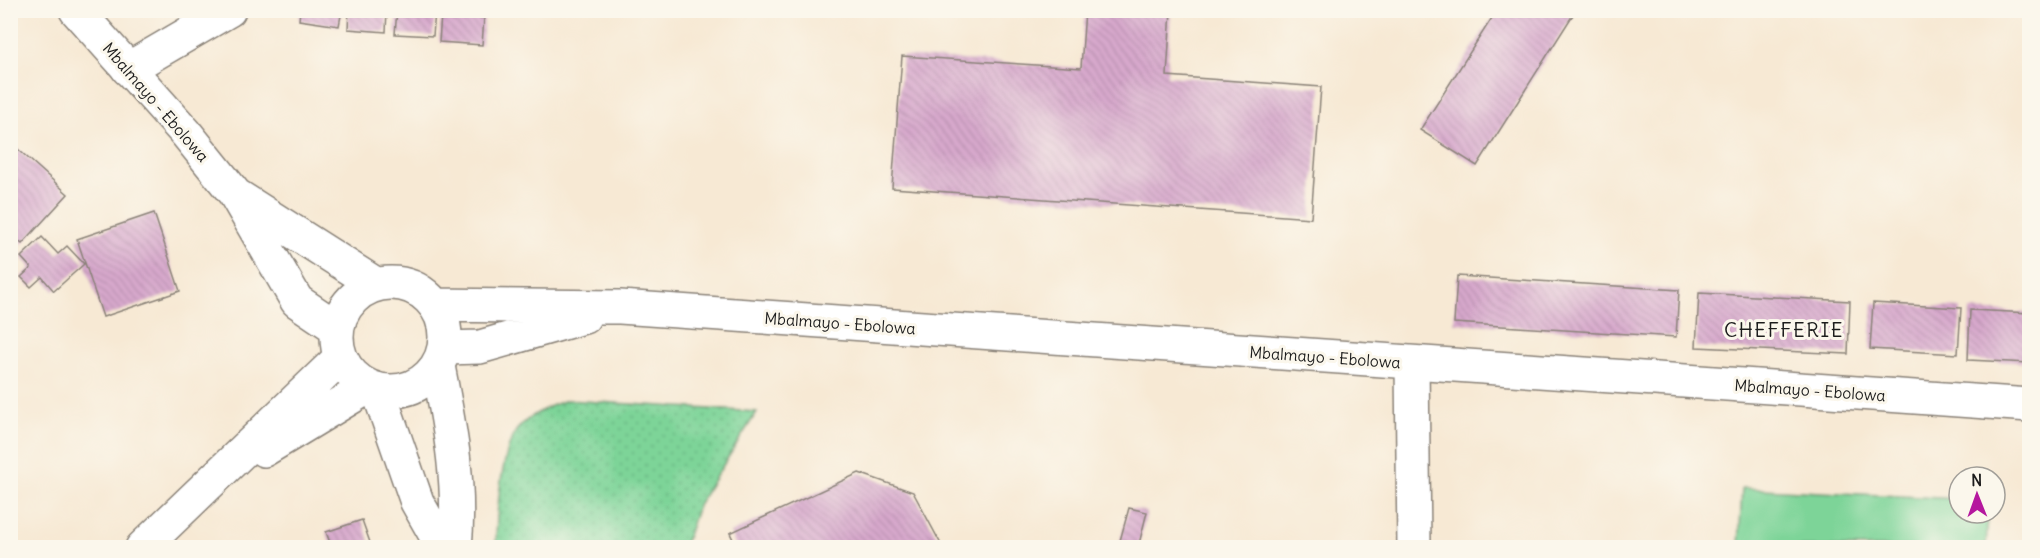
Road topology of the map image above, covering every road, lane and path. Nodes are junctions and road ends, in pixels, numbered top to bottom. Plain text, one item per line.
1 (76, 10) edge
2 (229, 10) edge
3 (128, 69) junction
4 (235, 194) junction
5 (377, 285) junction
6 (435, 305) junction
7 (620, 307) junction
8 (339, 343) junction
9 (442, 357) junction
10 (1412, 363) junction
11 (373, 388) junction
12 (2030, 405) edge
13 (213, 481) junction
14 (142, 548) edge
15 (443, 548) edge
16 (455, 548) edge
17 (1414, 548) edge

1 - 3 main road, Mbalmayo - Ebolowa
2 - 3 main road
3 - 4 main road, Mbalmayo - Ebolowa
4 - 5 main road, Mbalmayo - Ebolowa
4 - 8 main road, Mbalmayo - Ebolowa
5 - 6 main road
5 - 8 main road
6 - 7 main road, Mbalmayo - Ebolowa
6 - 9 main road
7 - 9 main road, Mbalmayo - Ebolowa
7 - 10 main road, Mbalmayo - Ebolowa
8 - 11 main road, Mbalmayo - Ebolowa
8 - 13 main road
9 - 11 main road
9 - 16 main road
10 - 12 main road, Mbalmayo - Ebolowa
10 - 17 main road
11 - 13 main road
11 - 15 main road
13 - 14 main road

